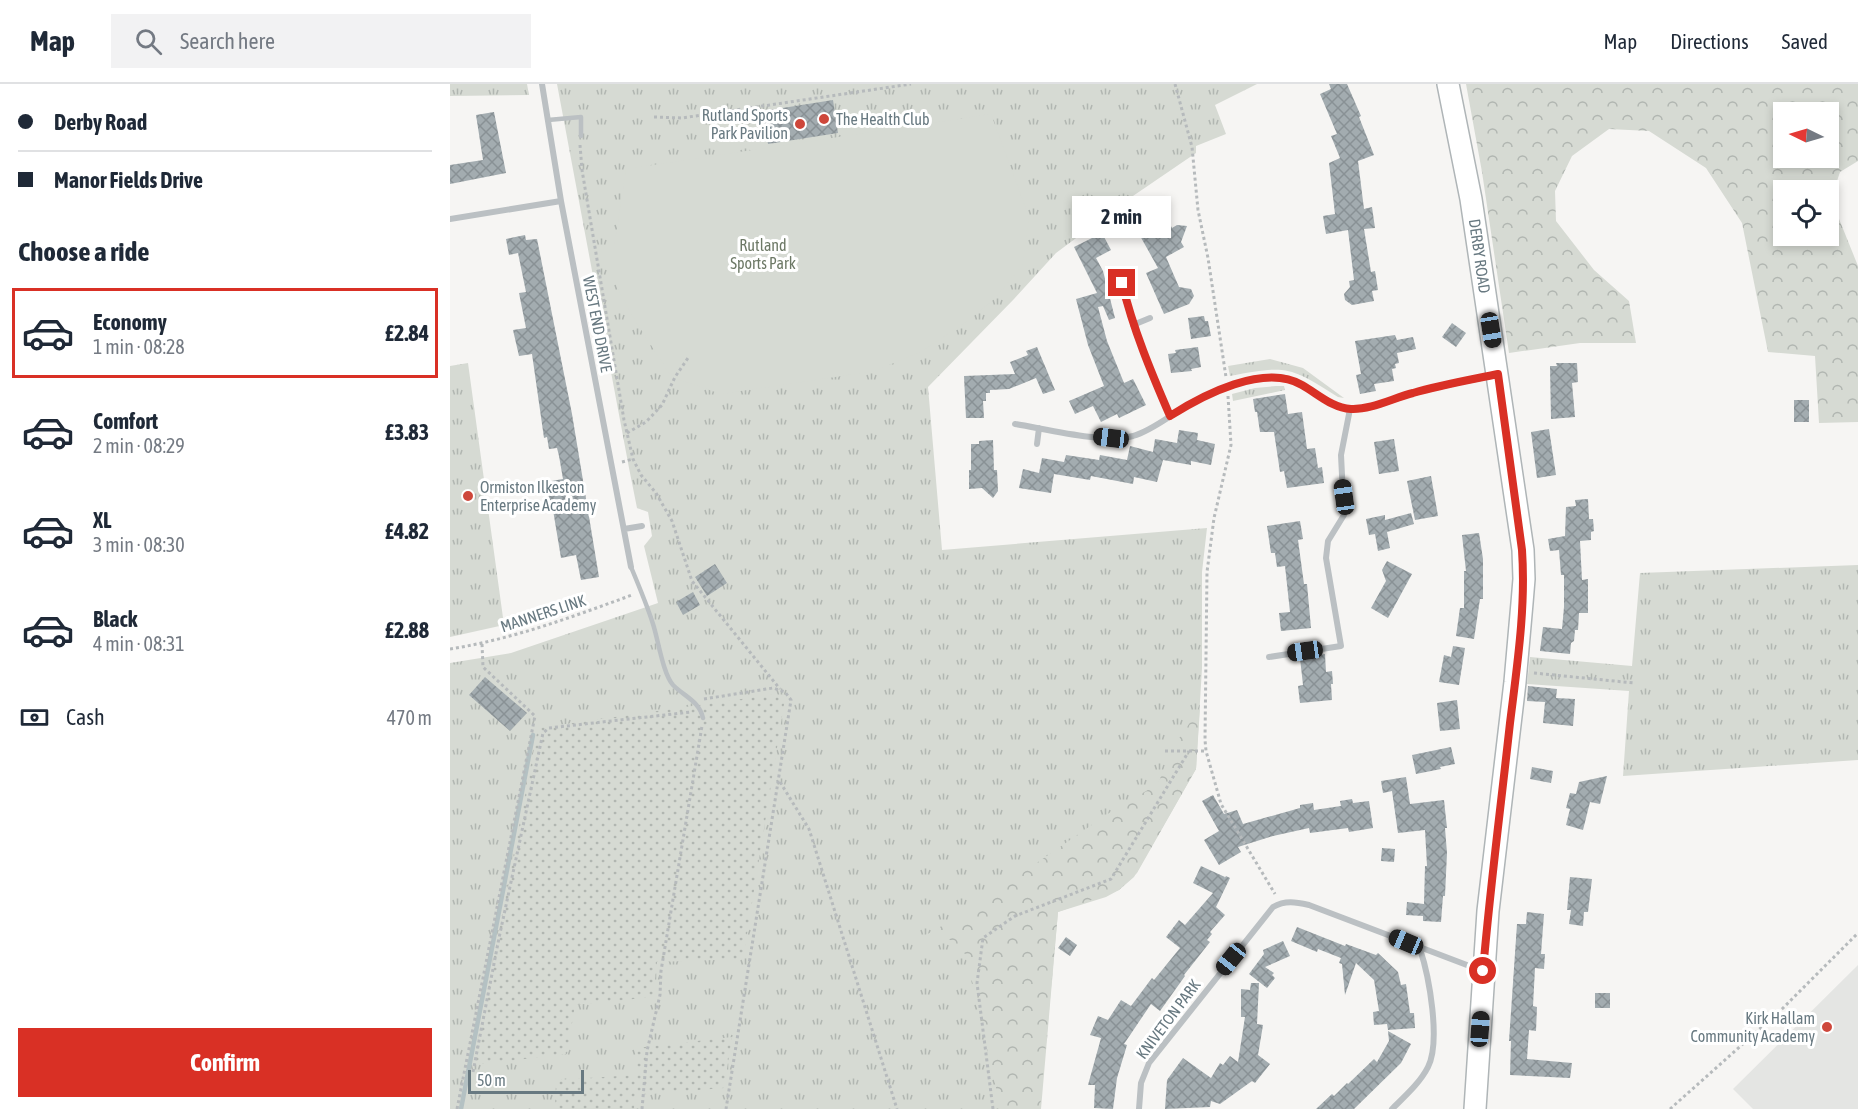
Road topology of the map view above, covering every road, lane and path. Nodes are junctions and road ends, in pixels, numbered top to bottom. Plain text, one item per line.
1 (542, 84) edge
2 (911, 84) edge
3 (1175, 84) edge
4 (1448, 84) edge
5 (654, 117) dead end
6 (548, 120) junction
7 (581, 136) joint
8 (561, 201) junction
9 (450, 219) edge
10 (1122, 283) dead end
11 (1150, 318) dead end
12 (1133, 325) junction
13 (688, 358) dead end
14 (1498, 374) junction
15 (1228, 387) junction
16 (1350, 409) junction
17 (1170, 416) junction
18 (1015, 424) dead end
19 (1039, 428) junction
20 (627, 433) junction
21 (1036, 444) dead end
22 (633, 459) junction
23 (622, 462) dead end
24 (642, 526) dead end
25 (624, 529) junction
26 (631, 567) joint
27 (641, 592) junction
28 (482, 644) junction
29 (450, 650) edge
30 (1269, 657) dead end
31 (1516, 672) junction
32 (1634, 683) dead end
33 (780, 689) junction
34 (693, 699) junction
35 (701, 711) junction
36 (703, 718) joint
37 (1165, 750) dead end
38 (1190, 751) junction
39 (1206, 751) junction
40 (779, 781) junction
41 (1281, 903) junction
42 (1858, 933) edge
43 (1420, 949) junction
44 (1483, 971) junction
45 (473, 1072) dead end
46 (457, 1109) edge
47 (642, 1109) edge
48 (726, 1109) edge
49 (897, 1109) edge
50 (993, 1109) edge
51 (1139, 1109) edge
52 (1392, 1109) edge
53 (1475, 1109) edge
54 (1670, 1109) edge

1 - 6 street, WEST END DRIVE
2 - 5 path
3 - 15 path
4 - 14 main road, DERBY ROAD
6 - 7 lane
6 - 8 street, WEST END DRIVE
7 - 20 path
8 - 9 street
8 - 25 street, WEST END DRIVE
10 - 12 street
11 - 12 street
12 - 17 street
13 - 20 path
14 - 16 street
14 - 31 main road, DERBY ROAD
15 - 16 street
15 - 17 street
15 - 39 path
16 - 30 street
17 - 19 street
18 - 19 street
19 - 21 street
20 - 22 path
22 - 23 path
22 - 33 path
24 - 25 street
25 - 26 street, WEST END DRIVE
26 - 27 lane
27 - 28 path, MANNERS LINK
27 - 34 lane
28 - 29 path, MANNERS LINK
28 - 46 path
31 - 32 path
31 - 44 main road, DERBY ROAD
33 - 34 path
33 - 40 path
34 - 35 lane
35 - 36 lane
35 - 45 path
36 - 47 path
37 - 38 path
38 - 39 path
38 - 50 path
39 - 41 path
40 - 48 path
40 - 49 path
41 - 43 street
41 - 51 street, KNIVETON PARK
42 - 54 path
43 - 44 street
43 - 52 street
44 - 53 main road, DERBY ROAD

